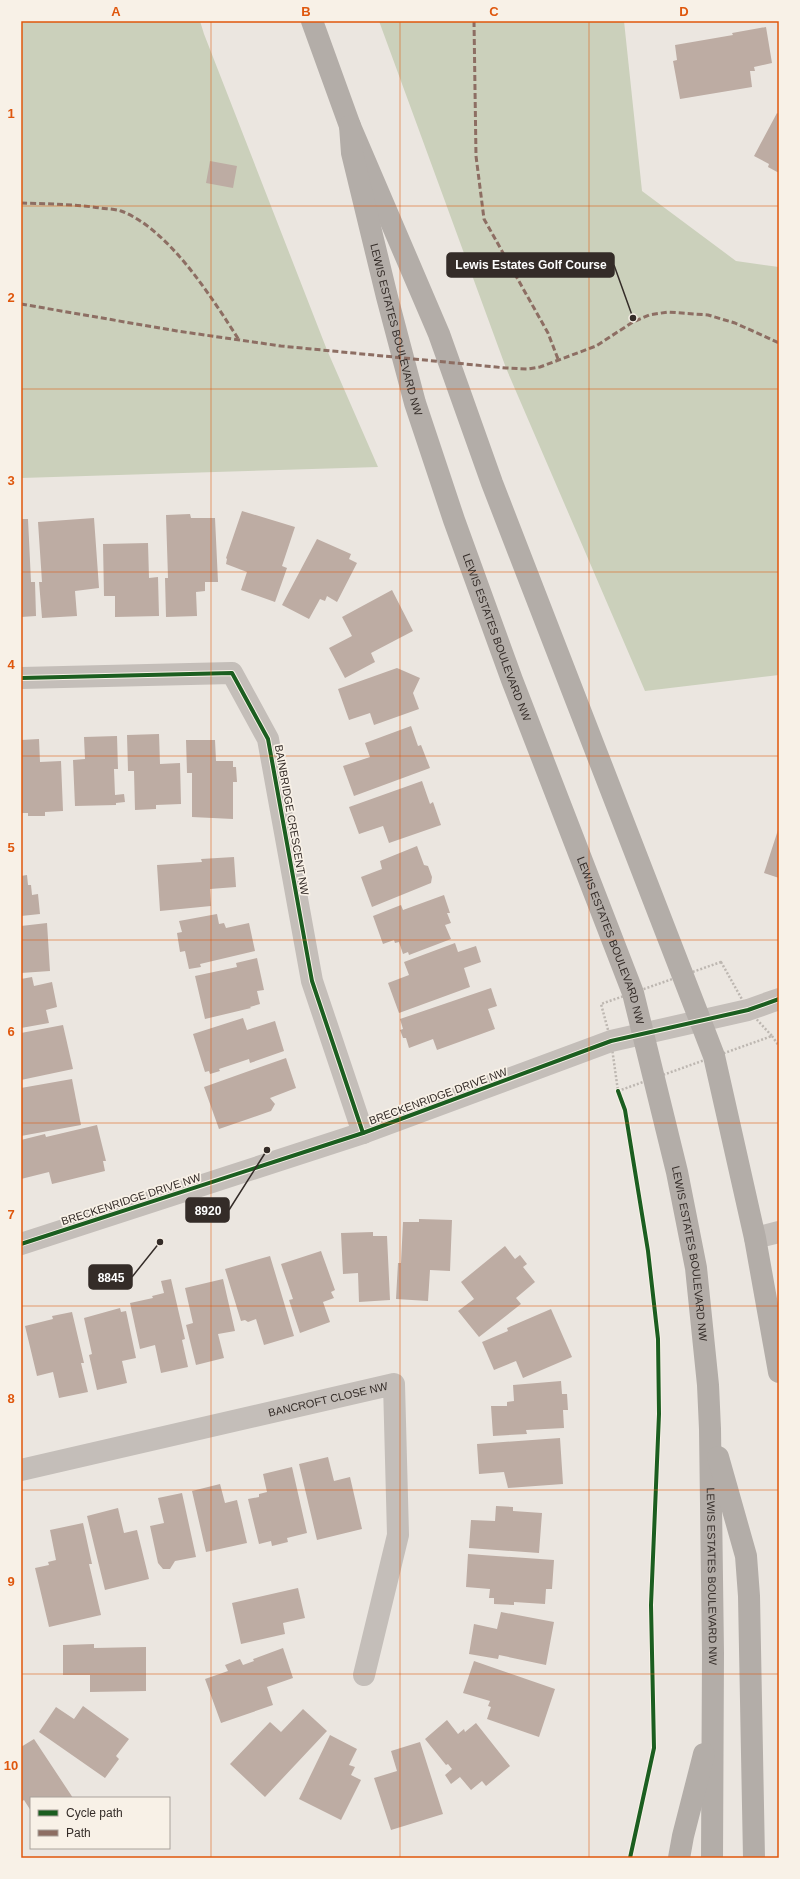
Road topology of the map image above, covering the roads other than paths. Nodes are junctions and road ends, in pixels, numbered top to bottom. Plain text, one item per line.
1 (312, 21) edge
2 (350, 126) junction
3 (21, 678) edge
4 (779, 999) edge
5 (701, 1020) junction
6 (643, 1034) junction
7 (363, 1134) junction
8 (779, 1232) edge
9 (755, 1238) junction
10 (21, 1244) edge
11 (779, 1372) edge
12 (710, 1429) junction
13 (21, 1470) edge
14 (364, 1675) dead end
15 (712, 1724) junction
16 (679, 1858) edge
17 (712, 1858) edge
18 (754, 1858) edge

1 - 2 main road, LEWIS ESTATES BOULEVARD NW
2 - 5 main road, LEWIS ESTATES BOULEVARD NW
2 - 6 main road, LEWIS ESTATES BOULEVARD NW
3 - 7 street, BAINBRIDGE CRESCENT NW
4 - 5 street, BRECKENRIDGE DRIVE NW
5 - 6 street, BRECKENRIDGE DRIVE NW
5 - 9 main road, LEWIS ESTATES BOULEVARD NW
6 - 7 street, BRECKENRIDGE DRIVE NW
6 - 12 main road, LEWIS ESTATES BOULEVARD NW
7 - 10 street, BRECKENRIDGE DRIVE NW
8 - 9 street
9 - 11 main road, LEWIS ESTATES BOULEVARD NW
12 - 15 main road, LEWIS ESTATES BOULEVARD NW
12 - 18 main road
13 - 14 street, BANCROFT CLOSE NW
15 - 16 main road
15 - 17 main road, LEWIS ESTATES BOULEVARD NW

